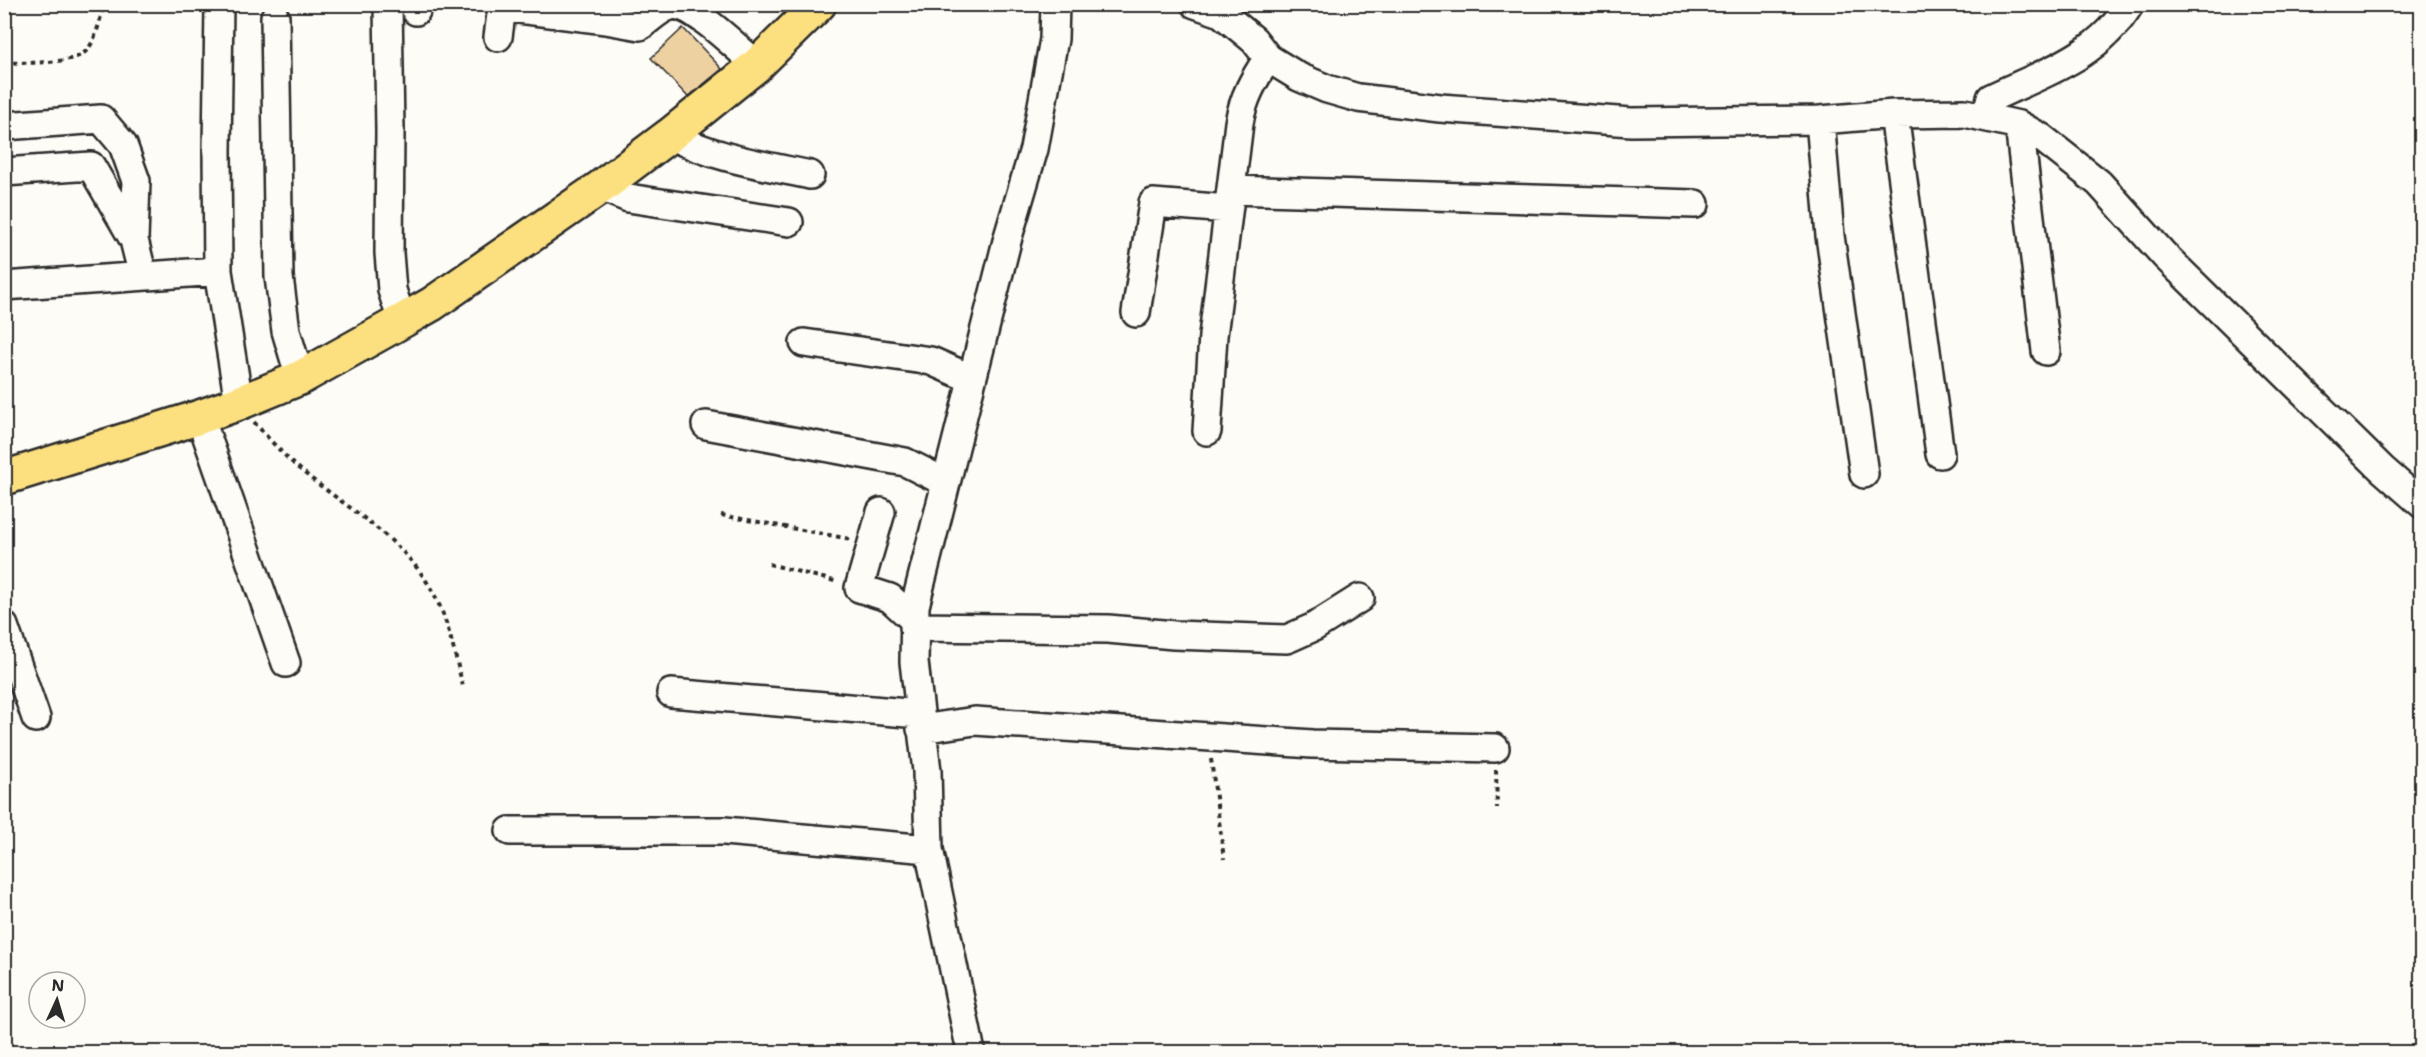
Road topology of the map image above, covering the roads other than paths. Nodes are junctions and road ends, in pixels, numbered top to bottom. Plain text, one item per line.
1 (219, 4) edge
2 (388, 4) edge
3 (819, 4) edge
4 (1054, 4) edge
5 (1195, 4) edge
6 (2130, 4) edge
7 (1224, 9) edge
8 (275, 17) dead end
9 (498, 37) dead end
10 (1268, 58) junction
11 (757, 65) junction
12 (1894, 114) junction
13 (1986, 116) junction
14 (1821, 120) junction
15 (2019, 125) junction
16 (4, 126) edge
17 (670, 135) junction
18 (4, 172) edge
19 (810, 175) dead end
20 (601, 187) junction
21 (1229, 199) junction
22 (1695, 204) dead end
23 (789, 222) dead end
24 (134, 240) junction
25 (218, 271) junction
26 (143, 276) junction
27 (4, 286) edge
28 (1136, 313) dead end
29 (402, 321) junction
30 (804, 343) dead end
31 (2046, 351) dead end
32 (300, 378) junction
33 (972, 379) junction
34 (239, 403) junction
35 (200, 417) junction
36 (706, 425) dead end
37 (1207, 431) dead end
38 (1940, 454) dead end
39 (1864, 474) dead end
40 (4, 478) edge
41 (945, 482) junction
42 (2421, 504) edge
43 (881, 512) dead end
44 (1360, 598) dead end
45 (914, 623) junction
46 (4, 626) edge
47 (286, 663) dead end
48 (671, 693) dead end
49 (36, 718) dead end
50 (920, 721) junction
51 (1495, 748) road end
52 (510, 831) dead end
53 (929, 849) junction
54 (971, 1053) edge

1 - 25 street
2 - 29 street
3 - 11 main road
4 - 33 street
5 - 7 street
6 - 13 street
7 - 10 street
8 - 32 street
9 - 11 street
10 - 14 street
10 - 21 street
11 - 17 main road
12 - 13 street
12 - 14 street
12 - 38 street
13 - 15 street
14 - 39 street
15 - 31 street
15 - 42 street
16 - 24 street
17 - 19 street
17 - 20 main road
18 - 24 street
20 - 23 street
20 - 29 main road
21 - 22 street
21 - 28 street
21 - 37 street
24 - 26 street
25 - 26 street
25 - 34 street
26 - 27 street
29 - 32 main road
30 - 33 street
32 - 34 main road
33 - 41 street
34 - 35 main road
35 - 40 main road
35 - 47 street
36 - 41 street
41 - 45 street
43 - 45 street
44 - 45 street
45 - 50 street
46 - 49 street
48 - 50 street
50 - 51 street
50 - 53 street
52 - 53 street
53 - 54 street

